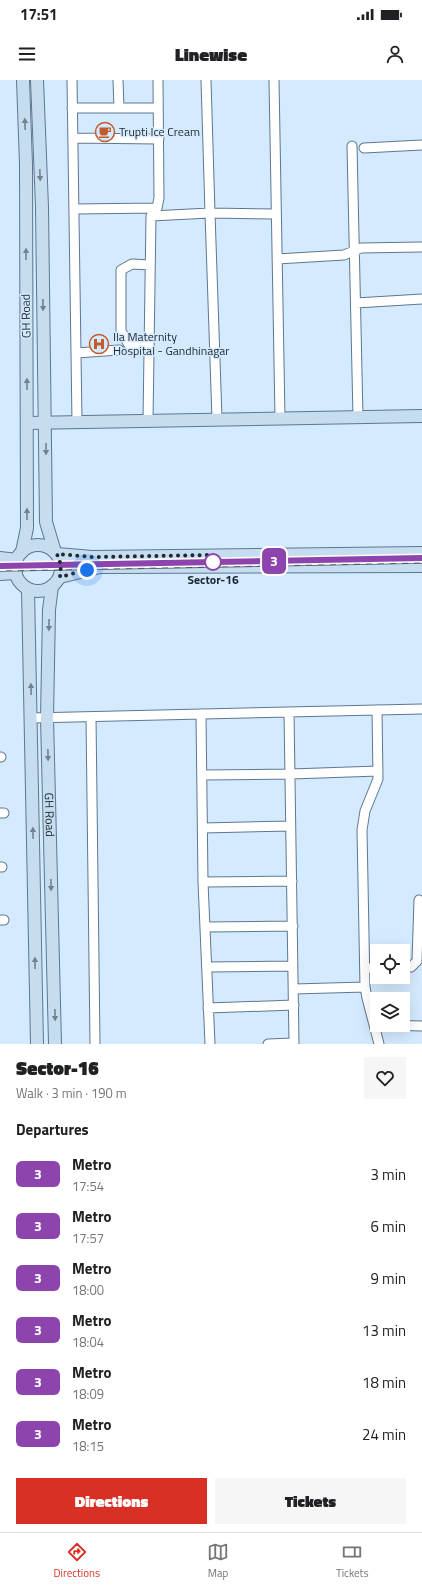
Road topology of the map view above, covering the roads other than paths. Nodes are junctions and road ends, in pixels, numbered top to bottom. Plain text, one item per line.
1 (23, 80) edge
2 (37, 80) edge
3 (72, 80) edge
4 (118, 80) edge
5 (158, 80) edge
6 (206, 80) edge
7 (274, 80) edge
8 (72, 108) junction
9 (119, 108) junction
10 (158, 108) junction
11 (73, 138) junction
12 (159, 139) junction
13 (422, 145) edge
14 (352, 146) dead end
15 (364, 148) dead end
16 (157, 208) junction
17 (74, 209) junction
18 (210, 213) junction
19 (276, 214) junction
20 (150, 216) junction
21 (422, 247) edge
22 (355, 250) junction
23 (277, 259) junction
24 (150, 265) junction
25 (422, 299) edge
26 (356, 303) junction
27 (149, 347) junction
28 (119, 350) dead end
29 (76, 353) junction
30 (422, 416) edge
31 (358, 417) junction
32 (280, 418) junction
33 (217, 420) junction
34 (148, 421) junction
35 (45, 422) junction
36 (77, 422) junction
37 (27, 423) junction
38 (56, 553) junction
39 (422, 553) edge
40 (19, 556) junction
41 (0, 558) edge
42 (422, 566) edge
43 (16, 573) junction
44 (0, 574) edge
45 (56, 582) junction
46 (28, 589) junction
47 (422, 709) edge
48 (377, 710) junction
49 (289, 712) junction
50 (201, 714) junction
51 (91, 717) junction
52 (31, 718) junction
53 (47, 718) junction
54 (378, 771) junction
55 (291, 774) junction
56 (202, 775) junction
57 (290, 826) junction
58 (203, 828) junction
59 (292, 881) junction
60 (203, 882) junction
61 (419, 900) dead end
62 (293, 926) junction
63 (205, 927) junction
64 (293, 966) junction
65 (207, 967) junction
66 (410, 967) edge
67 (365, 968) junction
68 (370, 968) edge
69 (365, 987) junction
70 (294, 989) junction
71 (370, 1003) edge
72 (294, 1005) junction
73 (208, 1008) junction
74 (410, 1026) edge
75 (422, 1026) edge
76 (378, 1032) edge
77 (37, 1044) edge
78 (55, 1044) edge
79 (95, 1044) edge
80 (210, 1044) edge
81 (268, 1044) edge
82 (294, 1044) edge
83 (379, 1044) edge

37 -> 1 main road, GH Road
2 -> 35 main road, GH Road
3 - 8 street
4 - 9 street
5 - 10 street
6 - 18 street
7 - 19 street
8 - 9 street
8 - 11 street
9 - 10 street
10 - 12 street
11 - 12 street
11 - 17 street
12 - 16 street
13 - 15 street
14 - 22 street
16 - 17 street
16 - 20 street
17 - 29 street
18 - 19 street
18 - 20 street
18 - 33 street
19 - 23 street
20 - 24 street
21 - 22 street
22 - 23 street
22 - 26 street
23 - 32 street
24 - 27 street
24 - 27 street
25 - 26 street
26 - 31 street
27 - 34 street
28 - 29 street
29 - 36 street
30 - 31 main road
31 - 32 main road
32 - 33 main road
33 - 34 main road
34 - 36 main road
35 - 36 main road
35 - 37 main road
35 -> 38 main road, GH Road
40 -> 37 main road, GH Road
38 - 39 main road
38 - 40 main road
38 - 45 main road
40 - 41 main road
40 - 43 main road
42 - 45 main road
43 - 44 main road
43 - 46 main road
45 - 46 main road
45 -> 53 main road, GH Road
52 -> 46 main road, GH Road
47 - 48 street
48 - 49 street
48 - 54 street
49 - 50 street
49 - 55 street
50 - 51 street
50 - 56 street
51 - 53 street
51 - 79 street
52 - 53 street
77 -> 52 main road, GH Road
53 -> 78 main road, GH Road
54 - 55 street
54 - 67 street
55 - 56 street
55 - 57 street
56 - 58 street
57 - 58 street
57 - 59 street
58 - 60 street
59 - 60 street
59 - 62 street
60 - 63 street
61 - 66 street
62 - 63 street
62 - 64 street
63 - 65 street
64 - 65 street
64 - 70 street
65 - 73 street
67 - 68 street
67 - 69 street
69 - 70 street
69 - 71 street
70 - 72 street
72 - 73 street
72 - 82 street
73 - 80 street
74 - 75 street
76 - 83 street
81 - 82 street

